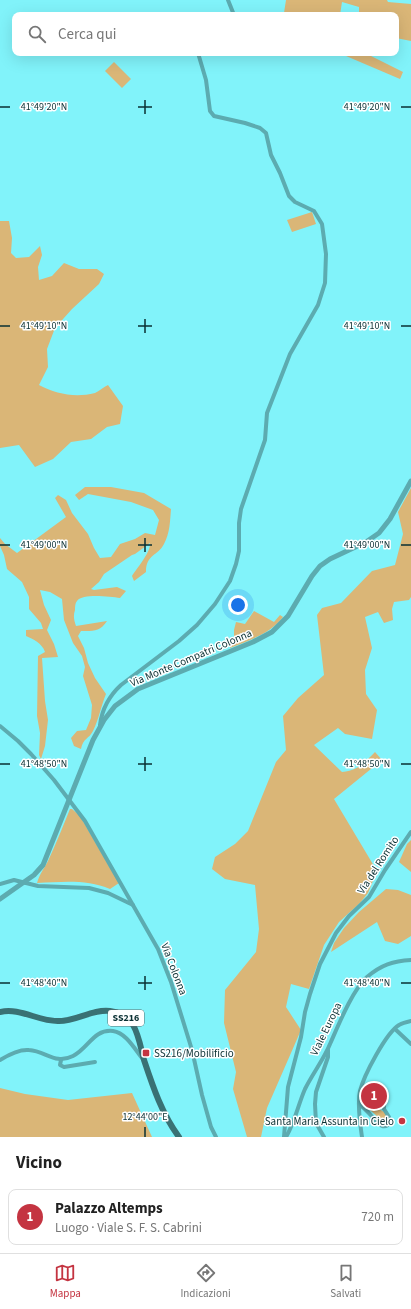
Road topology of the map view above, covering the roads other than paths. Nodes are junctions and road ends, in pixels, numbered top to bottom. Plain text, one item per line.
1 (228, 0) edge
2 (233, 12) edge
3 (199, 56) edge
4 (411, 481) edge
5 (0, 726) edge
6 (100, 728) junction
7 (69, 801) junction
8 (411, 832) edge
9 (23, 882) junction
10 (0, 884) edge
11 (0, 899) edge
12 (133, 905) junction
13 (411, 960) edge
14 (0, 1012) edge
15 (411, 1021) edge
16 (395, 1029) junction
17 (411, 1044) edge
18 (328, 1049) junction
19 (0, 1060) edge
20 (61, 1060) junction
21 (145, 1060) junction
22 (95, 1062) dead end
23 (360, 1106) junction
24 (384, 1106) dead end
25 (179, 1137) edge
26 (216, 1137) edge
27 (285, 1137) edge
28 (324, 1137) edge
29 (362, 1137) edge

1 - 2 street
3 - 6 street
4 - 6 street, Via Monte Compatri Colonna
5 - 7 street, Via Colonna
6 - 7 street, Via Monte Compatri Colonna
7 - 9 street, Via Monte Compatri Colonna
7 - 12 street, Via Colonna
8 - 27 street, Via del Romito
9 - 10 street
9 - 11 street, Via Monte Compatri Colonna
9 - 12 street
12 - 26 street, Via Colonna
13 - 18 street, Viale Europa
14 - 21 main road, SS216
15 - 16 street
16 - 17 street
16 - 23 street
18 - 27 street, Viale Europa
18 - 28 street
19 - 20 street
20 - 21 street
20 - 22 street
21 - 25 main road, SS216
23 - 24 street
23 - 29 street

